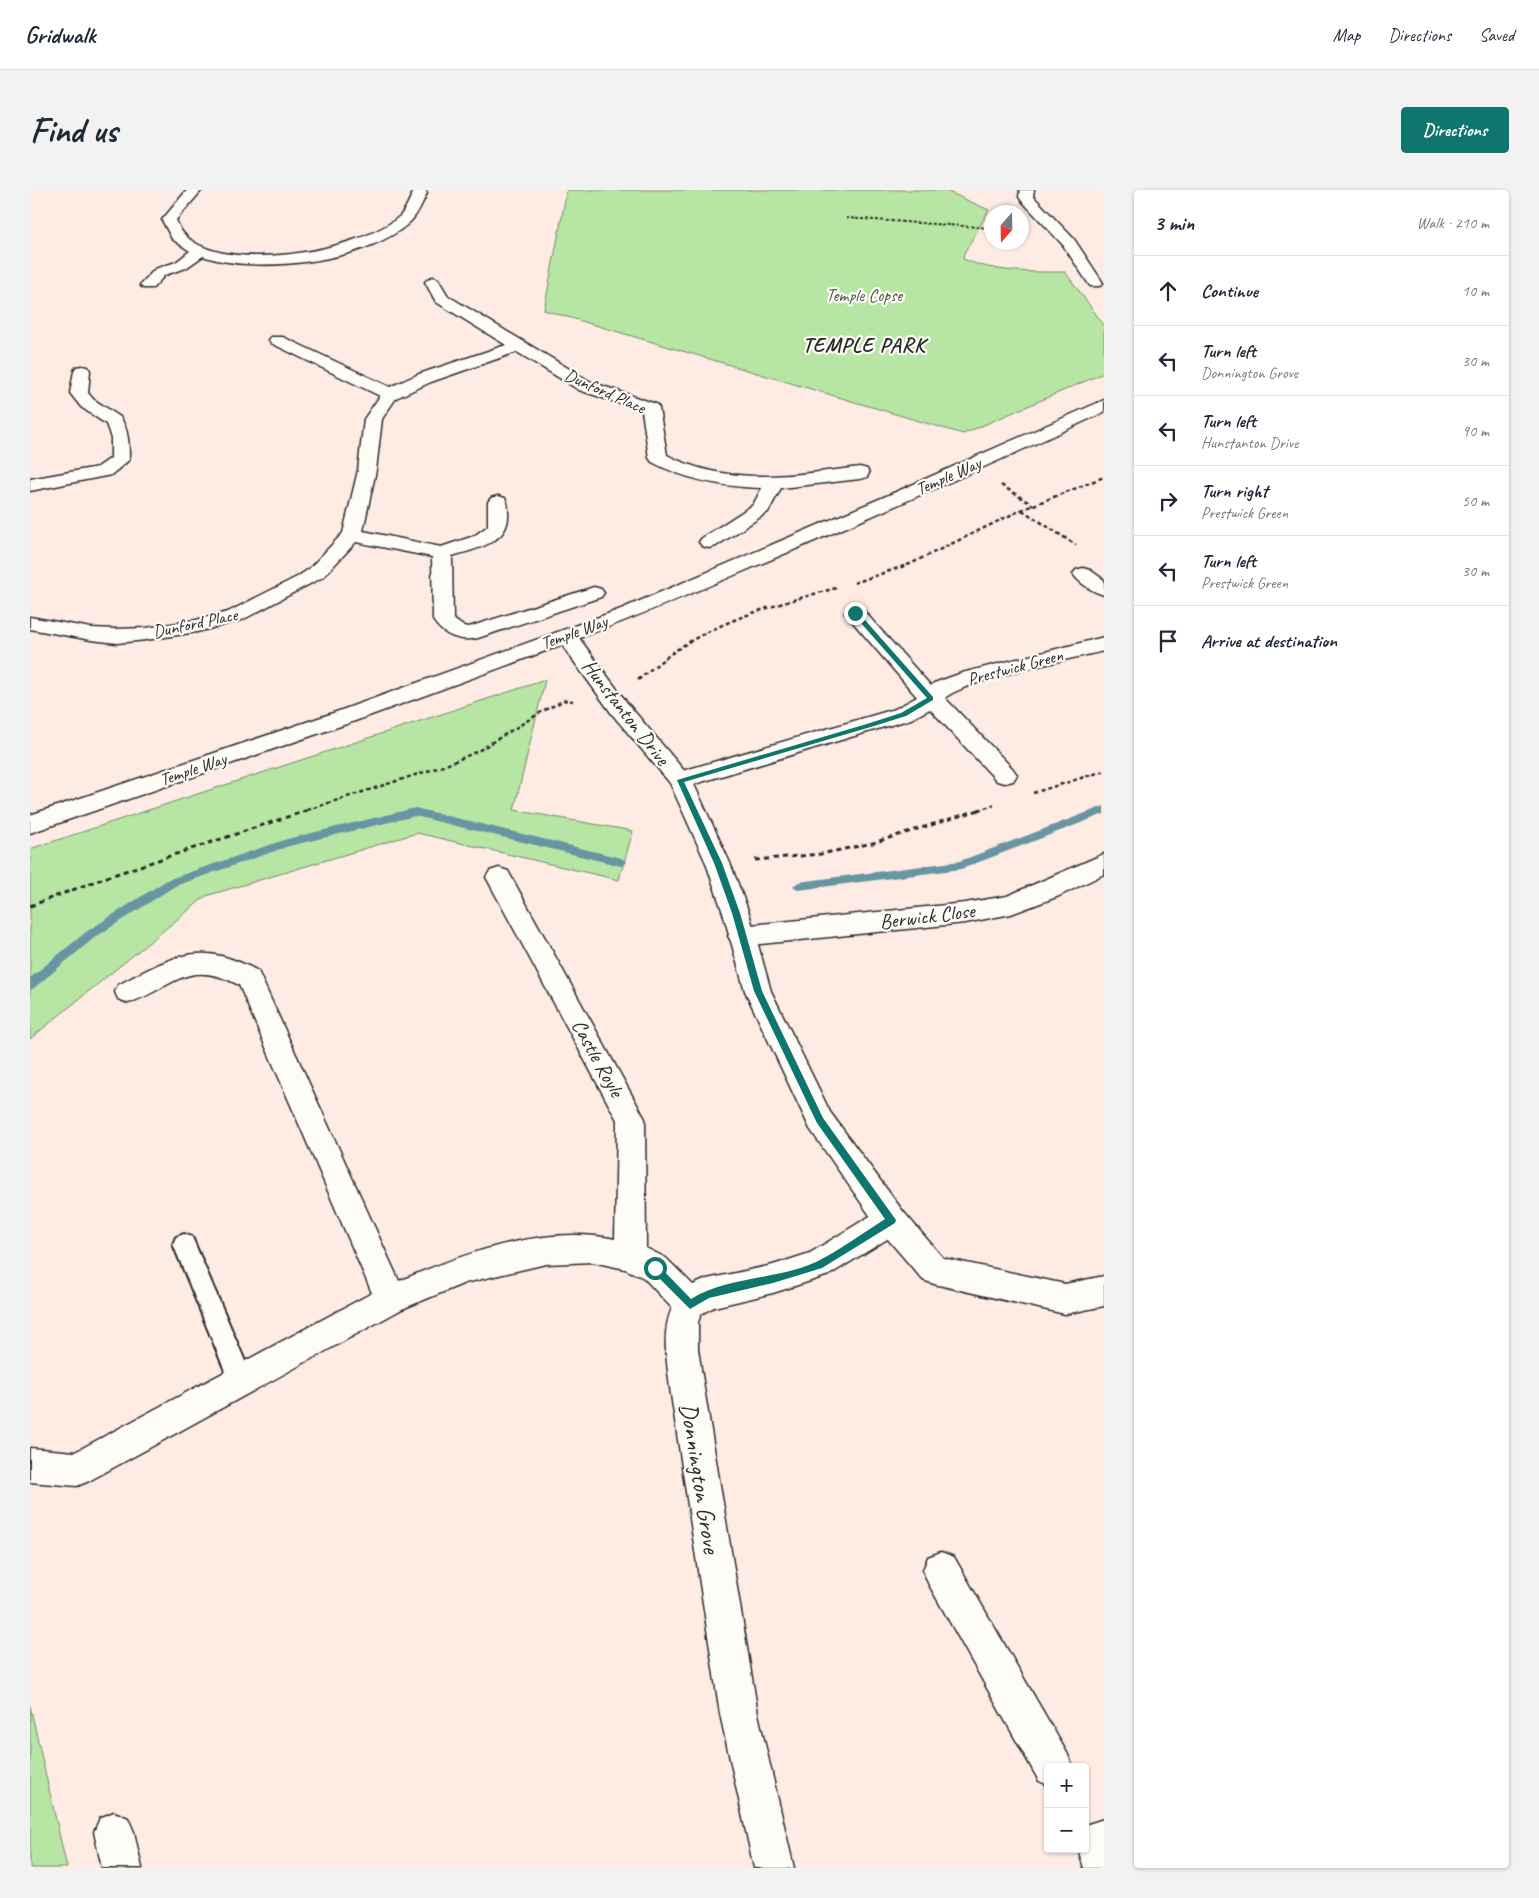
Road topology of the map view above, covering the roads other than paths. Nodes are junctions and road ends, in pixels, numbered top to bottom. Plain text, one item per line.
1 (195, 190) edge
2 (1027, 190) edge
3 (420, 193) dead end
4 (200, 251) junction
5 (433, 282) dead end
6 (1095, 283) dead end
7 (148, 285) dead end
8 (277, 340) dead end
9 (518, 346) junction
10 (82, 371) dead end
11 (390, 394) junction
12 (1104, 405) edge
13 (860, 473) dead end
14 (774, 483) junction
15 (30, 485) edge
16 (498, 502) dead end
17 (352, 535) junction
18 (709, 542) dead end
19 (442, 552) junction
20 (1083, 574) dead end
21 (1104, 589) edge
22 (594, 593) dead end
23 (855, 613) dead end
24 (34, 630) edge
25 (566, 635) junction
26 (1104, 644) edge
27 (931, 699) junction
28 (1005, 775) dead end
29 (680, 780) junction
30 (30, 824) edge
31 (1104, 863) edge
32 (499, 877) dead end
33 (741, 936) junction
34 (128, 992) dead end
35 (891, 1220) junction
36 (184, 1244) dead end
37 (630, 1256) junction
38 (1104, 1291) edge
39 (391, 1299) junction
40 (690, 1304) junction
41 (241, 1380) junction
42 (30, 1465) edge
43 (941, 1570) dead end
44 (1051, 1763) edge
45 (774, 1868) edge

1 - 4 street
2 - 6 street
3 - 4 street
4 - 7 street
5 - 9 street, Dunford Place
8 - 11 street
9 - 11 street
9 - 14 street, Dunford Place
10 - 15 street
11 - 17 street
12 - 25 street, Temple Way
13 - 14 street, Dunford Place
14 - 18 street
16 - 19 street
17 - 19 street
17 - 24 street, Dunford Place
19 - 22 street
20 - 21 street
23 - 27 street
25 - 29 street, Hunstanton Drive
25 - 30 street, Temple Way
26 - 27 street, Prestwick Green
27 - 28 street
27 - 29 street, Prestwick Green
29 - 33 street, Hunstanton Drive
31 - 33 street, Berwick Close
32 - 37 street, Castle Royle
33 - 35 street, Hunstanton Drive
34 - 39 street
35 - 38 street, Hunstanton Drive
35 - 40 street
36 - 41 lane
37 - 39 street
37 - 40 street
39 - 41 street
40 - 45 street, Donnington Grove
41 - 42 street
43 - 44 street

